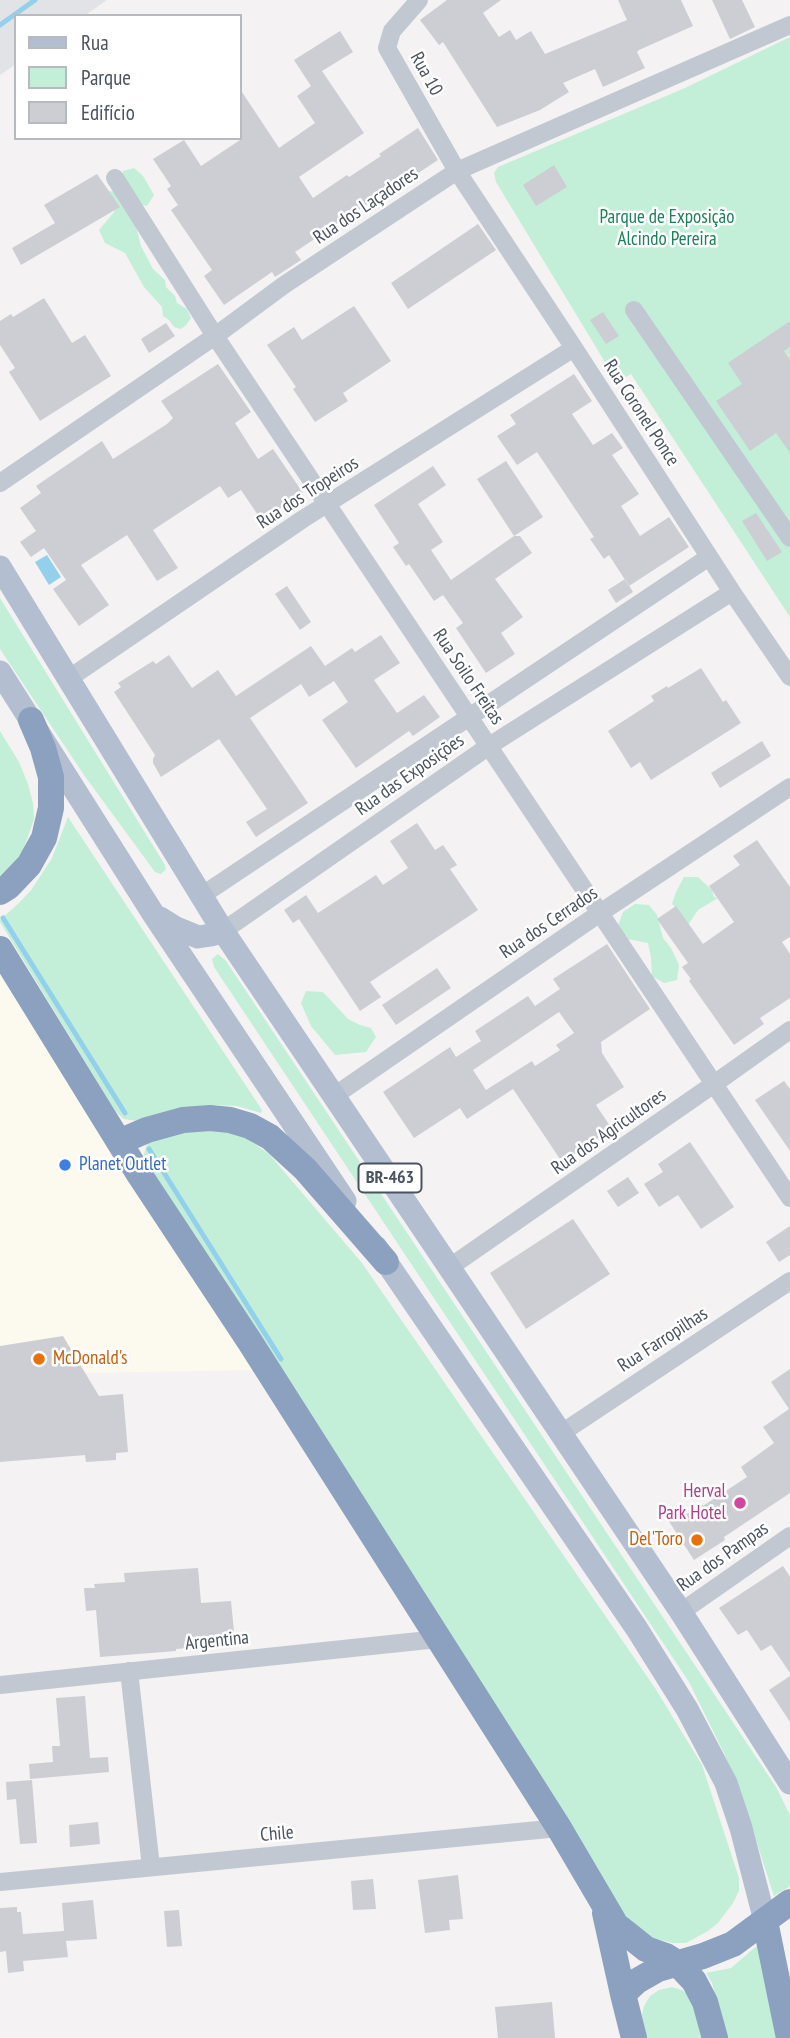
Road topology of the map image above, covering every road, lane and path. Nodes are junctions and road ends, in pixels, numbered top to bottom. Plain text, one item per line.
1 (419, 0) edge
2 (790, 25) edge
3 (457, 171) junction
4 (115, 178) dead end
5 (634, 310) dead end
6 (215, 336) junction
7 (575, 348) junction
8 (0, 483) edge
9 (328, 504) junction
10 (787, 526) edge
11 (709, 556) junction
12 (0, 567) edge
13 (732, 592) junction
14 (0, 672) edge
15 (790, 677) edge
16 (68, 680) junction
17 (470, 718) junction
18 (31, 720) junction
19 (489, 746) junction
20 (790, 787) edge
21 (0, 892) edge
22 (201, 896) junction
23 (600, 913) junction
24 (154, 915) junction
25 (222, 931) junction
26 (0, 949) edge
27 (790, 1030) edge
28 (715, 1084) junction
29 (334, 1096) junction
30 (119, 1142) junction
31 (790, 1198) edge
32 (386, 1262) junction
33 (450, 1266) junction
34 (790, 1281) edge
35 (560, 1434) junction
36 (790, 1536) edge
37 (681, 1612) junction
38 (438, 1639) junction
39 (129, 1671) junction
40 (0, 1685) edge
41 (790, 1783) edge
42 (559, 1828) junction
43 (151, 1867) junction
44 (0, 1882) edge
45 (790, 1902) edge
46 (603, 1905) junction
47 (765, 1921) junction
48 (677, 1963) junction
49 (623, 1994) junction
50 (634, 2038) edge
51 (715, 2038) edge
52 (789, 2038) edge

1 - 3 street, Rua 10
2 - 3 street, Rua dos Laçadores
3 - 6 street, Rua dos Laçadores
3 - 7 street, Rua Coronel Ponce
4 - 6 street, Rua Soilo Freitas
5 - 10 street
6 - 8 street, Rua dos Laçadores
6 - 9 street, Rua Soilo Freitas
7 - 9 street, Rua dos Tropeiros
7 - 11 street, Rua Coronel Ponce
9 - 16 street, Rua dos Tropeiros
9 - 17 street, Rua Soilo Freitas
11 - 13 street, Rua Coronel Ponce
11 - 17 street, Rua das Exposições
12 - 16 main road, BR-463
13 - 15 street, Rua Coronel Ponce
13 - 19 street, Rua das Exposições
14 - 18 main road, BR-463
16 - 22 main road, BR-463
17 - 19 street, Rua Soilo Freitas
17 - 22 street, Rua das Exposições
18 - 21 highway
18 - 24 main road, BR-463
19 - 23 street, Rua Soilo Freitas
19 - 25 street, Rua das Exposições
20 - 23 street, Rua dos Cerrados
22 - 25 main road, BR-463
23 - 28 street, Rua Soilo Freitas
23 - 29 street, Rua dos Cerrados
24 - 25 main road
24 - 32 main road, BR-463
25 - 29 main road, BR-463
26 - 30 highway
27 - 28 street, Rua dos Agricultores
28 - 31 street, Rua Soilo Freitas
28 - 33 street, Rua dos Agricultores
29 - 33 main road, BR-463
30 - 32 highway
30 - 38 highway
32 - 47 main road, BR-463
33 - 35 main road, BR-463
34 - 35 street, Rua Farropilhas
35 - 37 main road, BR-463
36 - 37 street, Rua dos Pampas
37 - 41 main road, BR-463
38 - 39 street, Argentina
38 - 42 highway
39 - 40 street, Argentina
39 - 43 street
42 - 43 street, Chile
42 - 46 highway
43 - 44 street, Chile
45 - 47 highway
46 - 48 highway
46 - 49 highway
47 - 48 highway
47 - 52 highway, BR-463
48 - 49 highway
48 - 51 highway
49 - 50 highway

